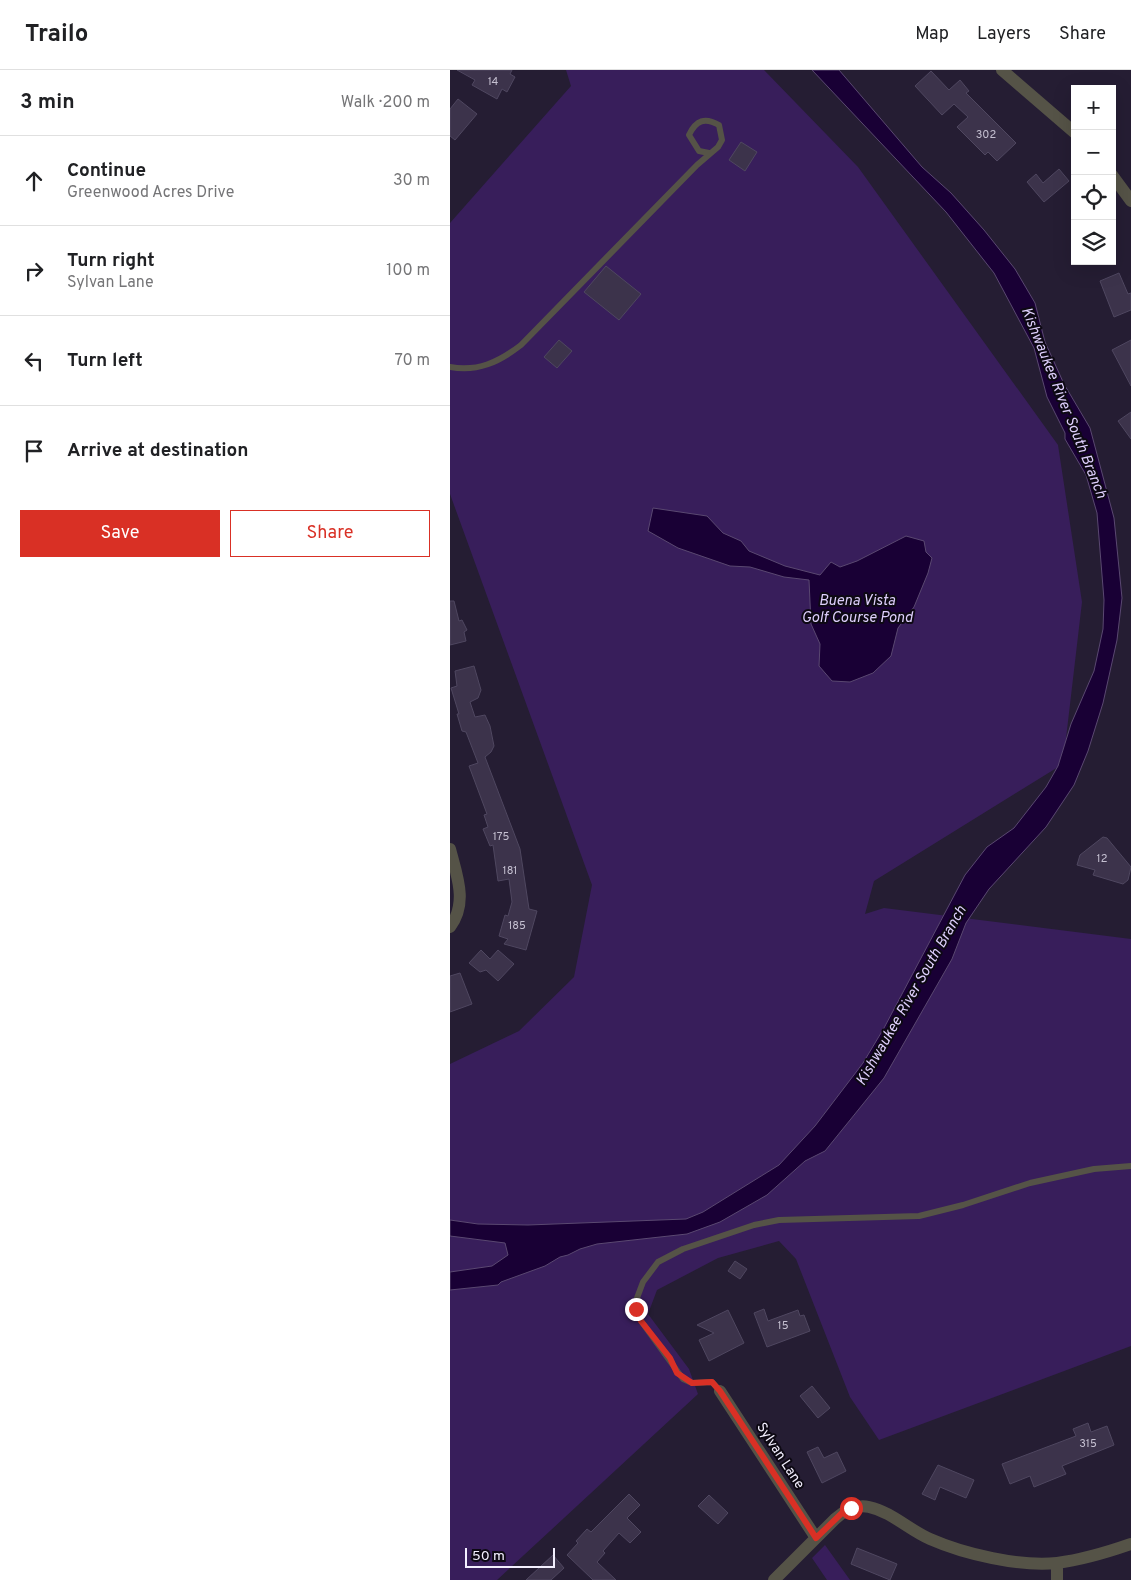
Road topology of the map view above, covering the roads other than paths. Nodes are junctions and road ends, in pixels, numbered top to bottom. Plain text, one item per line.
1 (1002, 70) edge
2 (1072, 130) edge
3 (709, 153) junction
4 (1116, 180) edge
5 (1131, 201) edge
6 (450, 367) edge
7 (450, 849) edge
8 (450, 927) edge
9 (1131, 1166) edge
10 (720, 1391) joint
11 (816, 1538) junction
12 (1131, 1544) edge
13 (1057, 1563) junction
14 (774, 1580) edge
15 (1057, 1580) edge

1 - 2 street
3 - 3 lane
3 - 6 lane
4 - 5 street
7 - 8 street
9 - 10 lane
10 - 11 street, Sylvan Lane
11 - 13 street
11 - 14 street
12 - 13 street
13 - 15 street

